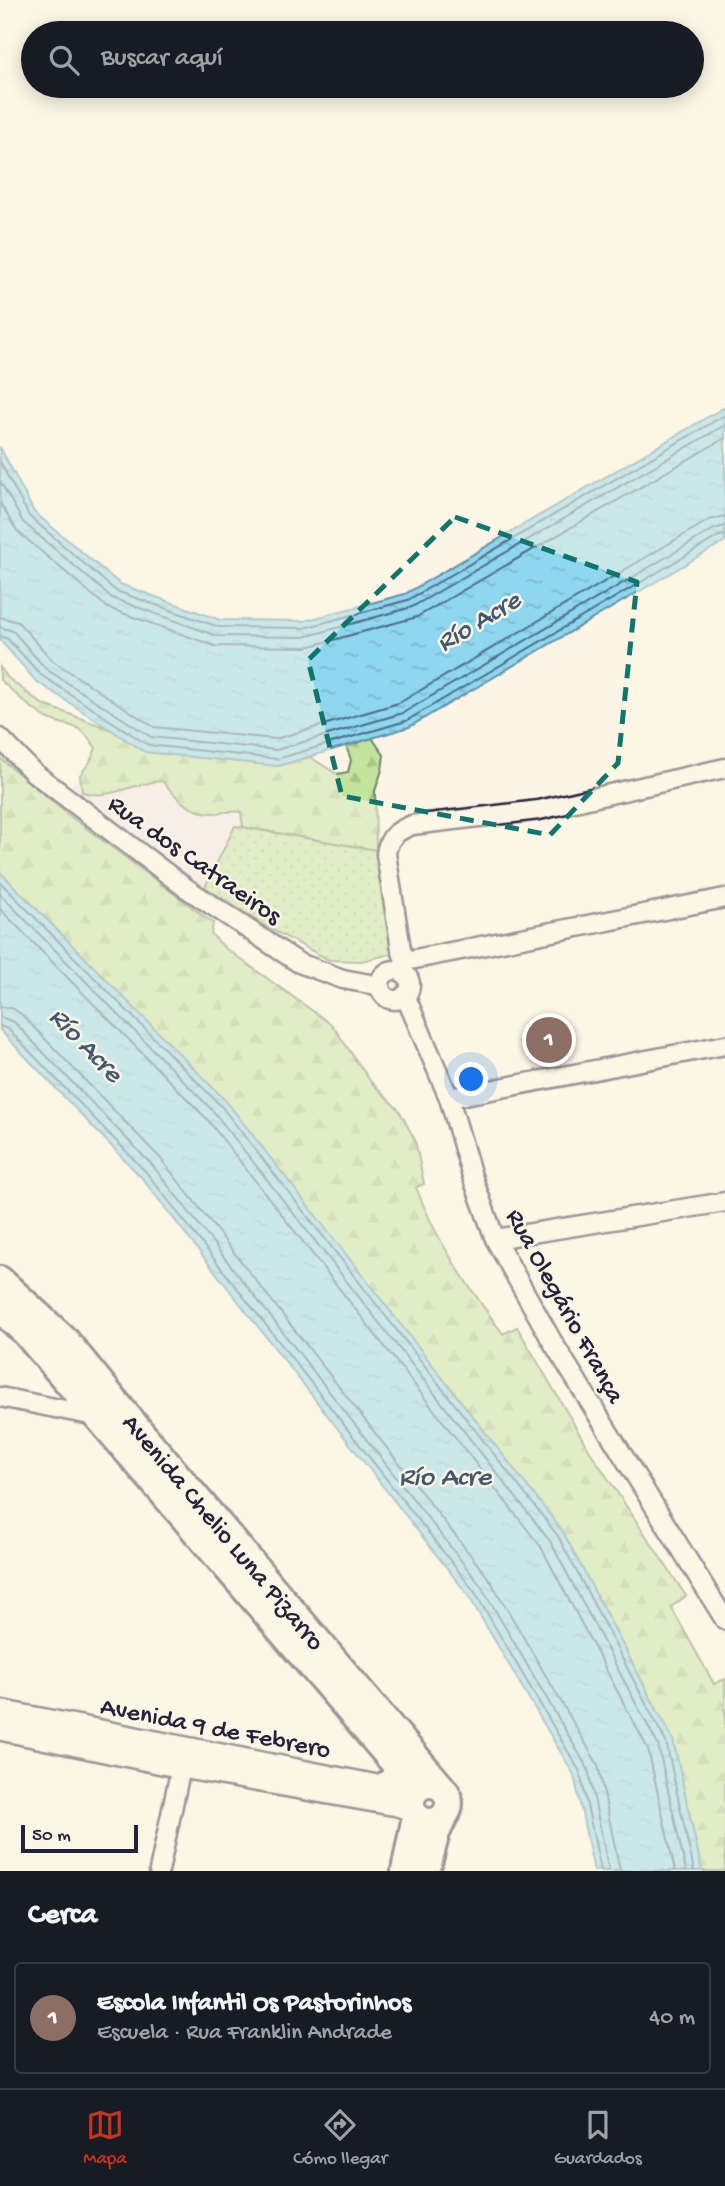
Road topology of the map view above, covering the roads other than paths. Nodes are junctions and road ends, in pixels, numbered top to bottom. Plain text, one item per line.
1 (0, 738) edge
2 (725, 768) edge
3 (725, 898) edge
4 (404, 967) junction
5 (380, 986) junction
6 (405, 995) junction
7 (725, 1045) edge
8 (449, 1098) junction
9 (725, 1202) edge
10 (495, 1239) junction
11 (0, 1280) edge
12 (0, 1309) edge
13 (0, 1398) edge
14 (95, 1416) junction
15 (725, 1620) edge
16 (0, 1711) edge
17 (0, 1729) edge
18 (181, 1767) junction
19 (382, 1787) joint
20 (416, 1793) junction
21 (159, 1871) edge
22 (405, 1871) edge
23 (426, 1871) edge

1 - 5 street, Rua dos Catraeiros
2 - 4 street
3 - 4 street
4 - 5 street
4 - 6 street
5 - 6 street
6 - 8 street, Rua Olegário França
7 - 8 street
8 - 10 street, Rua Olegário França
9 - 10 street
10 - 15 street, Rua Olegário França
11 - 20 main road, Avenida Chelio Luna Pizarro
12 - 14 main road, Avenida Chelio Luna Pizarro
13 - 14 street
14 - 20 main road, Avenida Chelio Luna Pizarro
16 - 19 street, Avenida 9 de Febrero
17 - 18 street, Avenida 9 de Febrero
18 - 20 street, Avenida 9 de Febrero
18 - 21 street
19 - 20 main road
20 - 22 main road
20 - 23 main road

